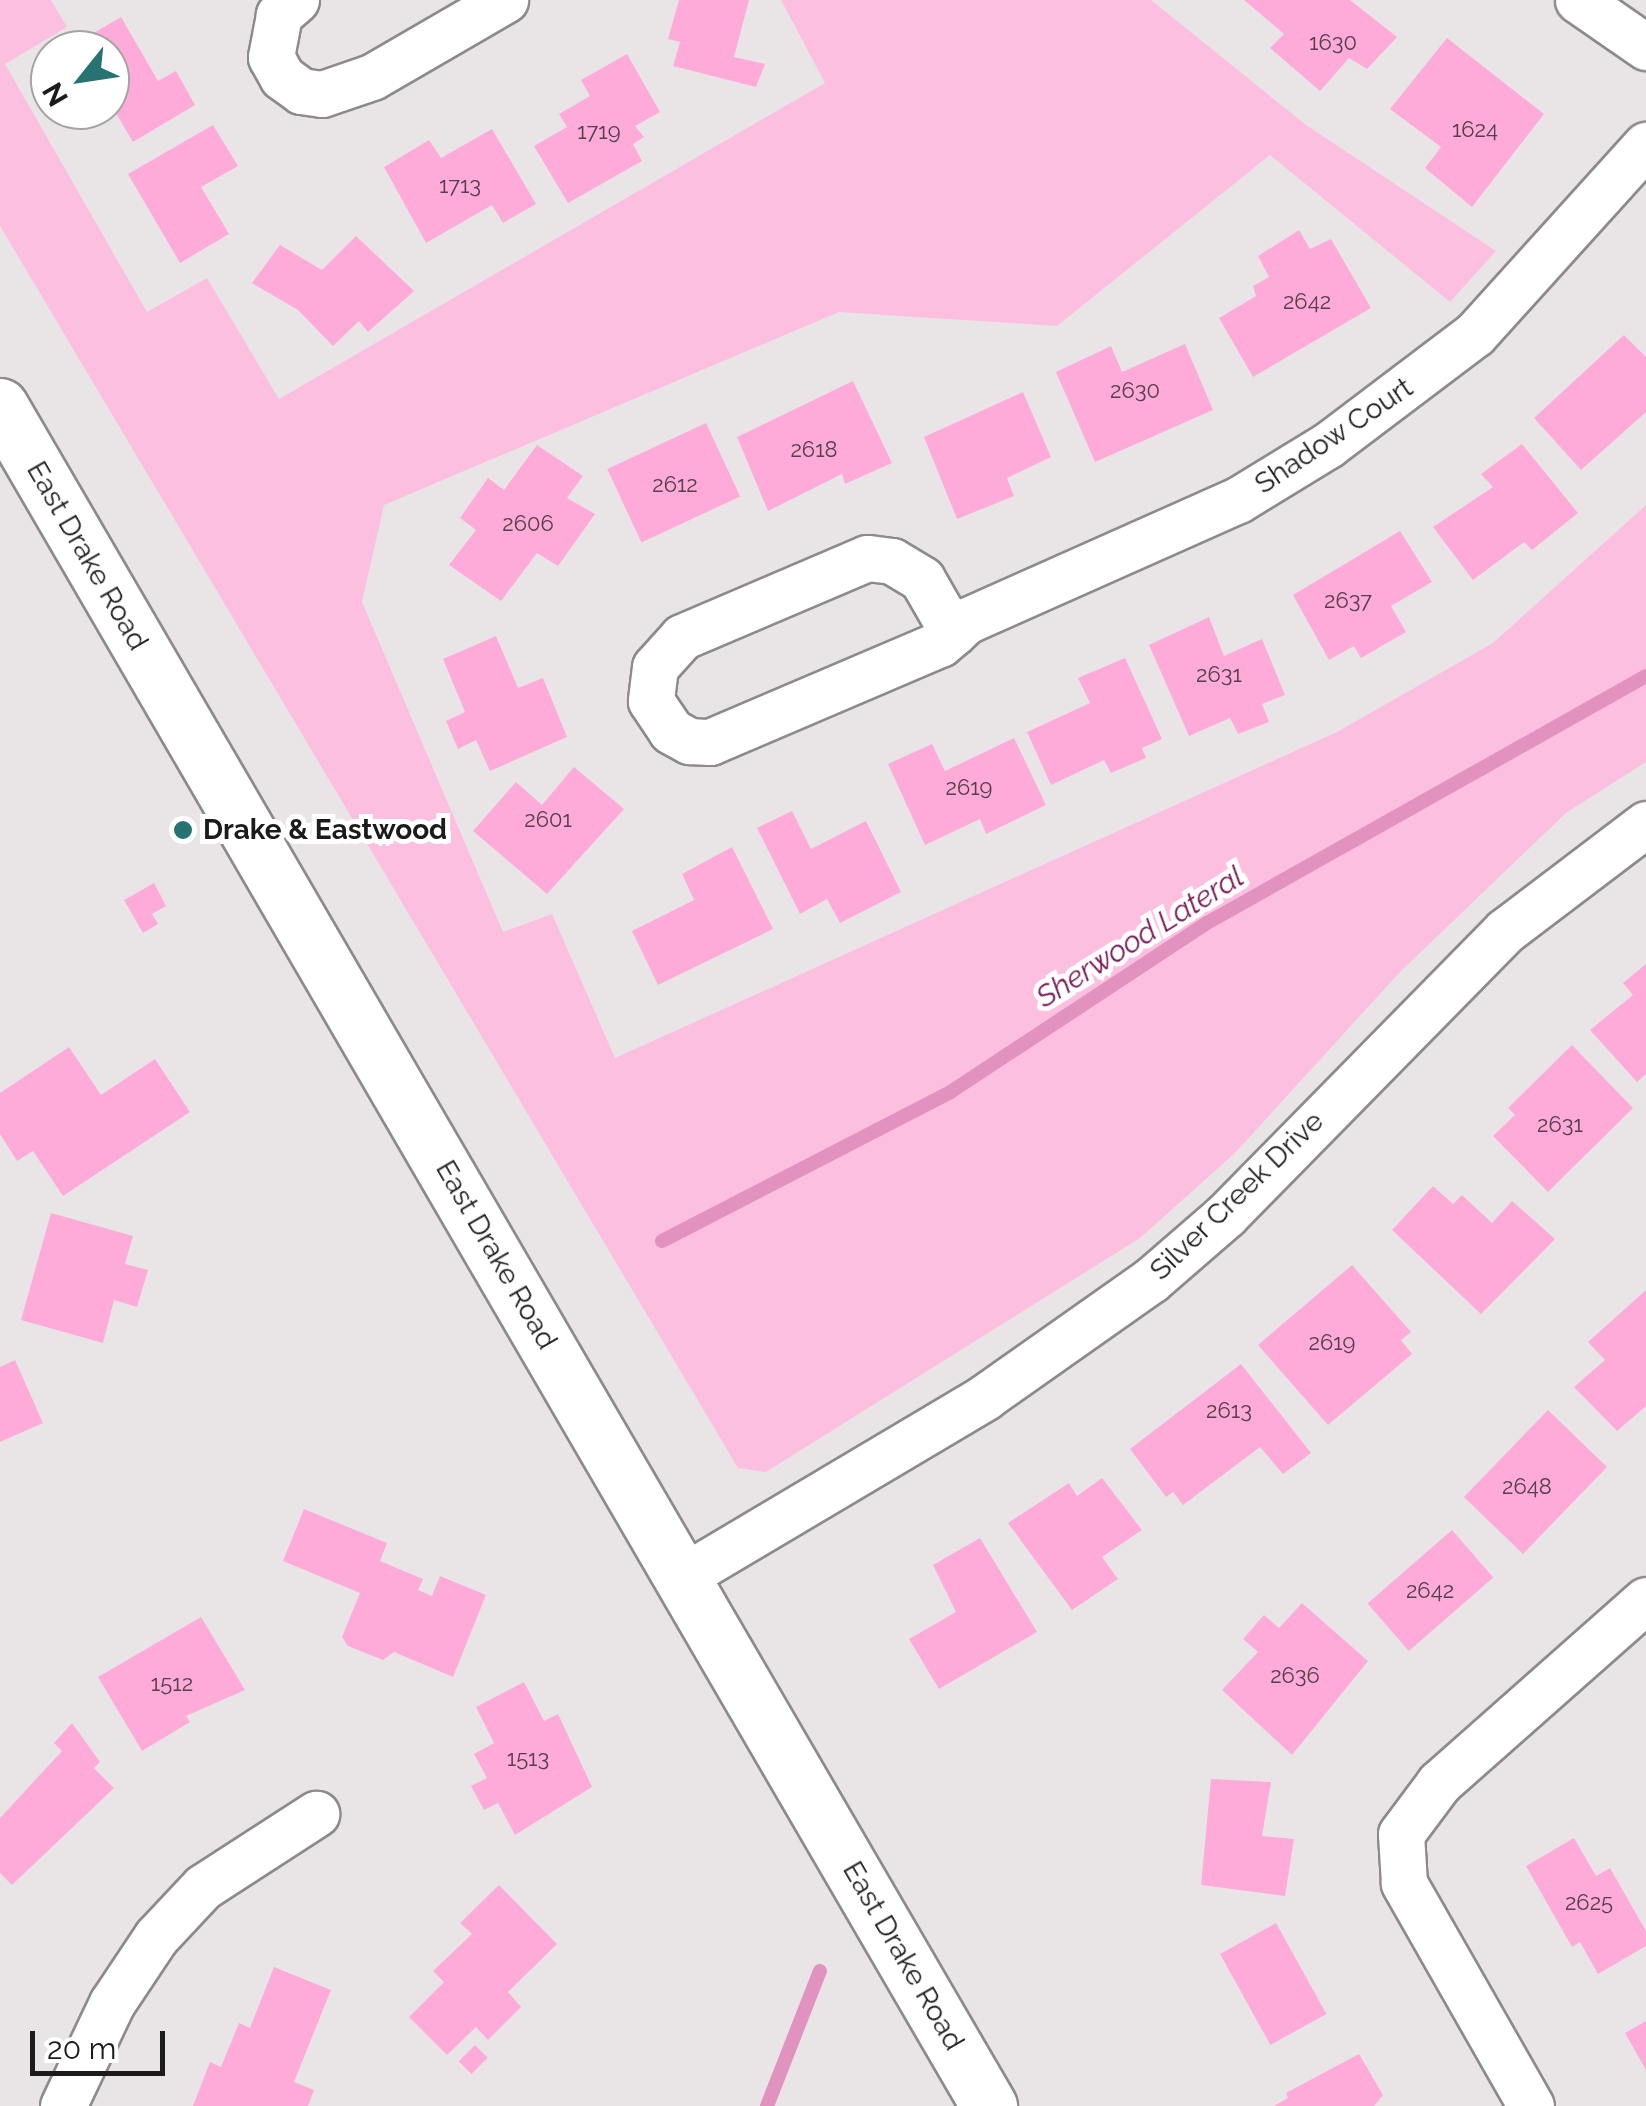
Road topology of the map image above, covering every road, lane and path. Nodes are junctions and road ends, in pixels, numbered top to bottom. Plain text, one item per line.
1 (296, 0) edge
2 (505, 0) edge
3 (1578, 0) edge
4 (1646, 47) edge
5 (1646, 145) edge
6 (4, 424) edge
7 (953, 633) junction
8 (1646, 824) edge
9 (684, 1576) junction
10 (1646, 1600) edge
11 (316, 1814) dead end
12 (63, 2106) edge
13 (989, 2106) edge
14 (1532, 2106) edge

1 - 2 street
3 - 4 street
5 - 7 street, Shadow Court
6 - 9 main road, East Drake Road
7 - 7 street, Shadow Court
8 - 9 street, Silver Creek Drive
9 - 13 main road, East Drake Road
10 - 14 street
11 - 12 street

